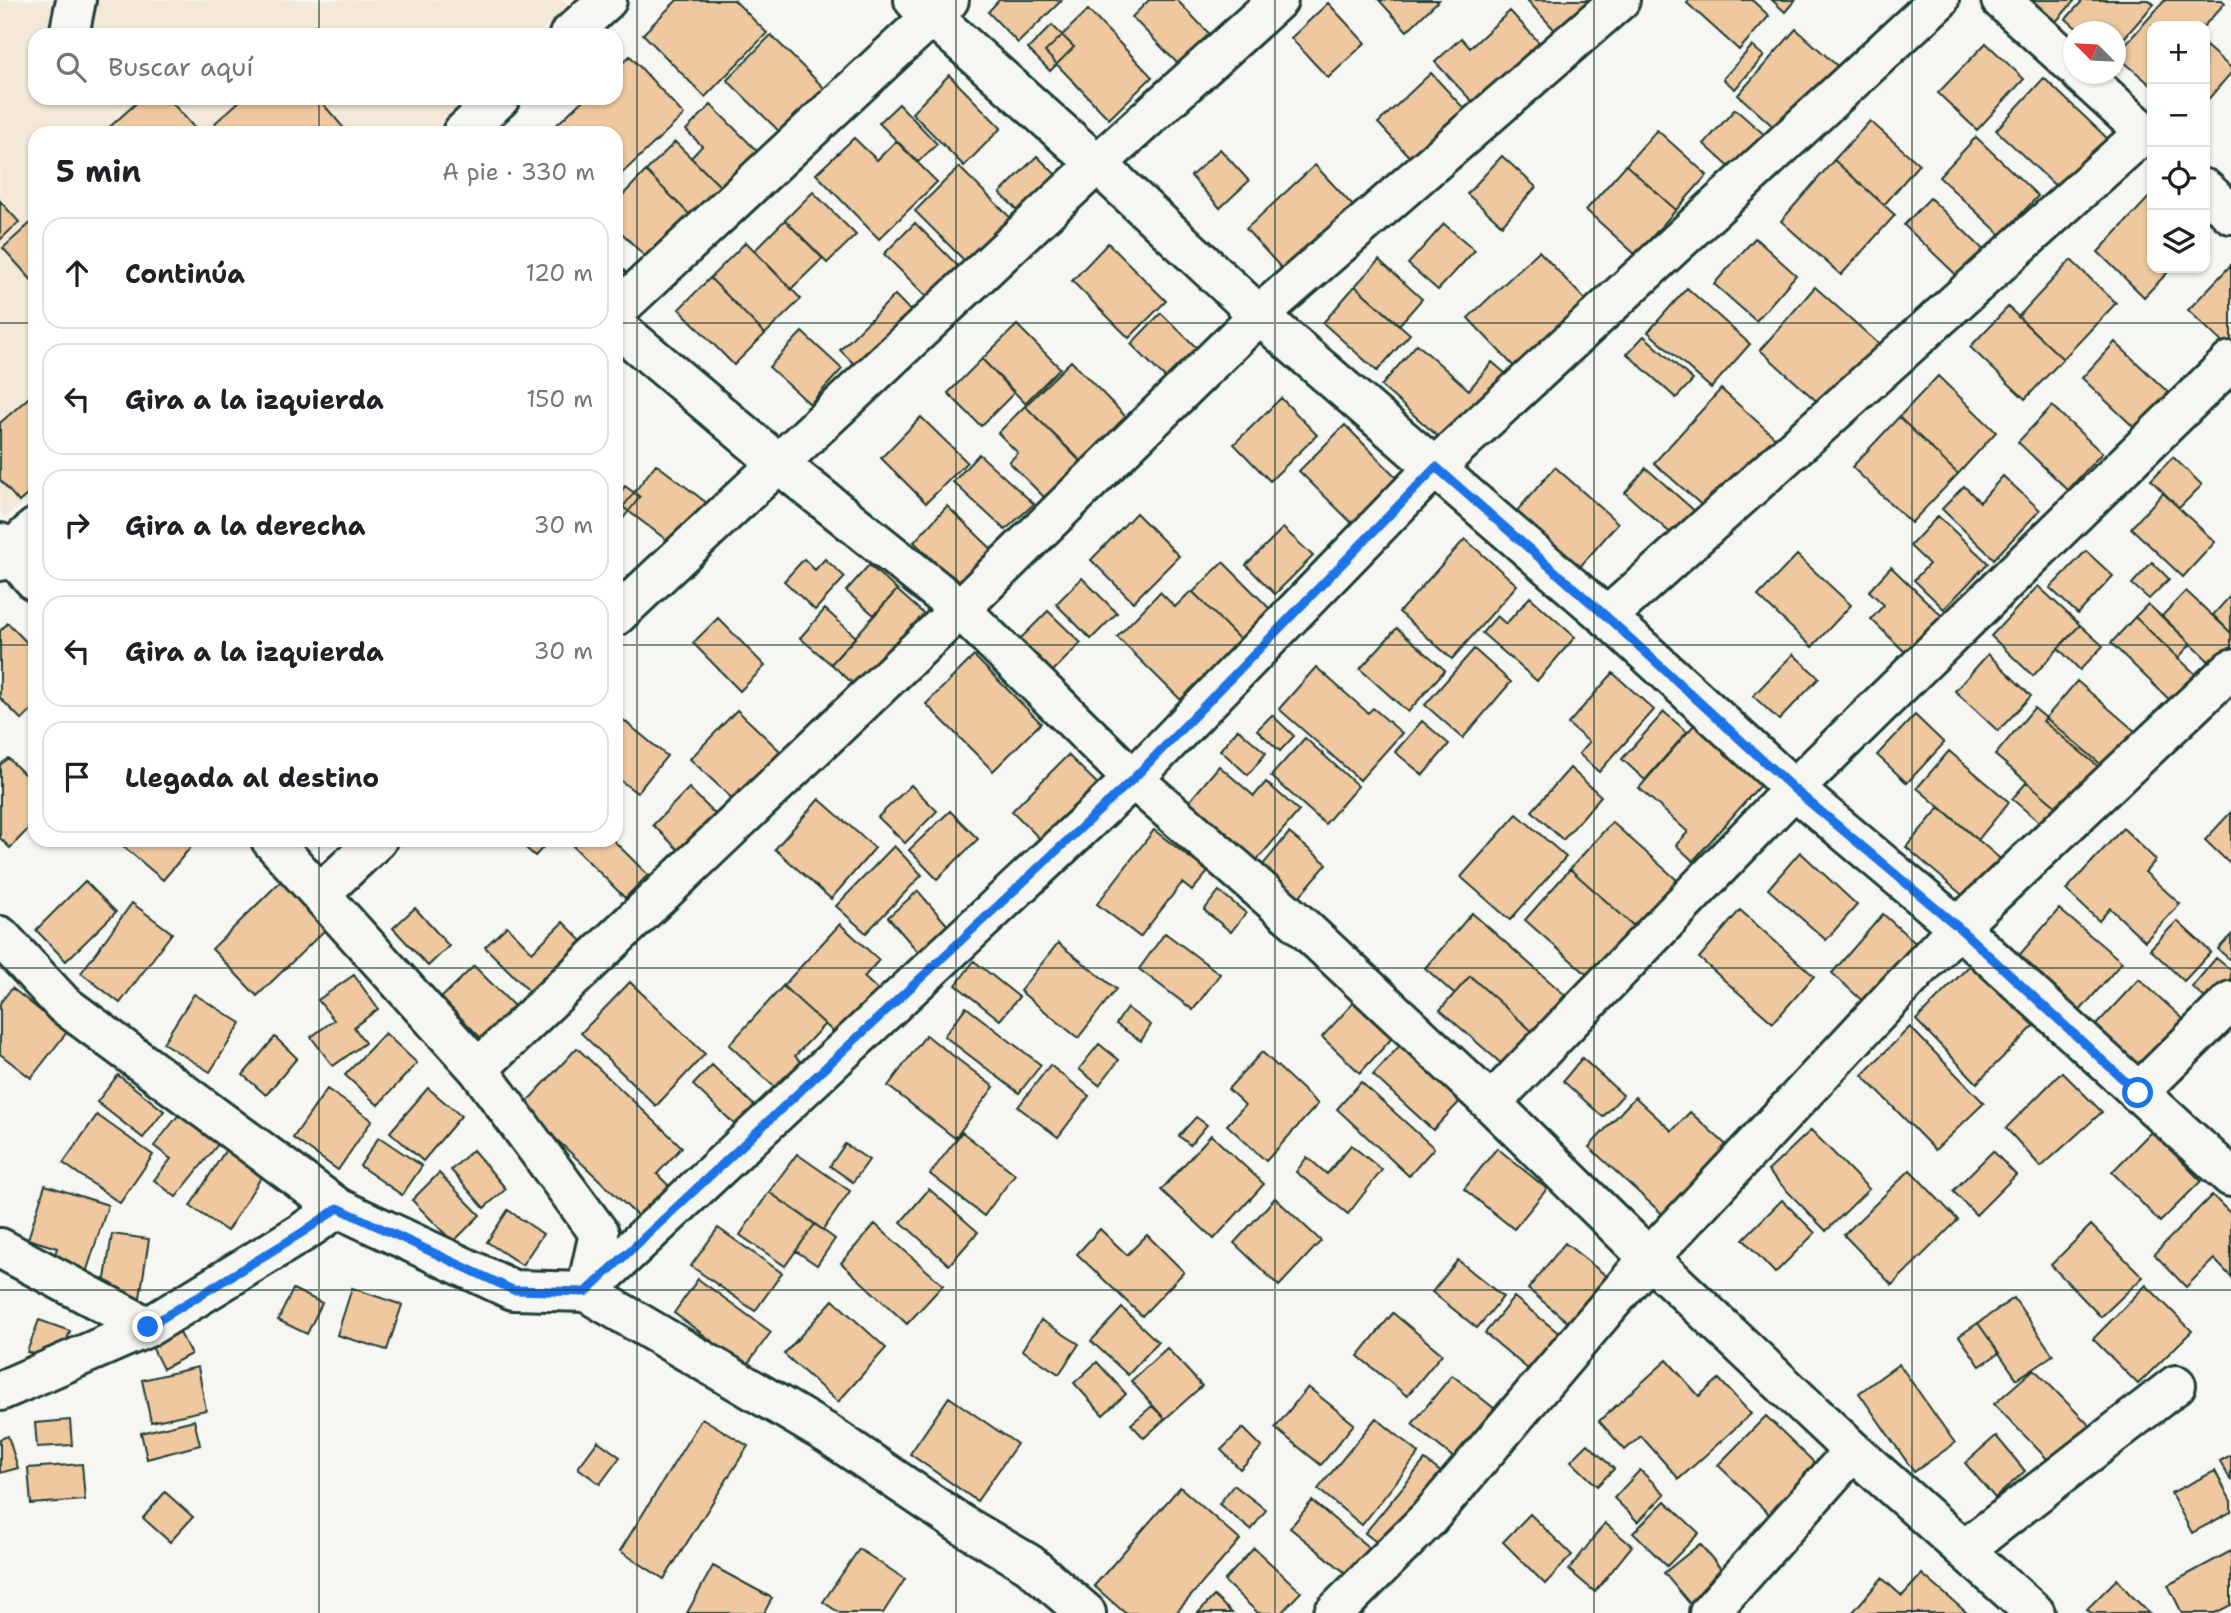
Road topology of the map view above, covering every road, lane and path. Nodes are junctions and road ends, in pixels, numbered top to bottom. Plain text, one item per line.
1 (76, 0) edge
2 (607, 0) edge
3 (1278, 0) edge
4 (1620, 0) edge
5 (1939, 0) edge
6 (2001, 0) edge
7 (931, 5) edge
8 (70, 28) edge
9 (577, 28) edge
10 (2063, 56) edge
11 (2092, 84) edge
12 (492, 105) edge
13 (470, 126) edge
14 (2147, 134) edge
15 (2147, 138) edge
16 (1097, 164) junction
17 (2210, 194) edge
18 (2231, 214) edge
19 (623, 304) edge
20 (1259, 315) junction
21 (623, 332) edge
22 (2231, 361) edge
23 (779, 464) junction
24 (1436, 467) junction
25 (11, 546) edge
26 (28, 571) edge
27 (960, 609) junction
28 (623, 610) edge
29 (1607, 617) junction
30 (2231, 669) edge
31 (1133, 779) junction
32 (1794, 789) junction
33 (277, 847) edge
34 (370, 847) edge
35 (320, 894) junction
36 (1958, 927) junction
37 (0, 936) edge
38 (2231, 1002) edge
39 (478, 1069) junction
40 (2138, 1093) junction
41 (1491, 1103) junction
42 (2231, 1177) edge
43 (338, 1208) junction
44 (0, 1248) edge
45 (1649, 1258) junction
46 (586, 1292) junction
47 (148, 1327) junction
48 (2176, 1385) dead end
49 (0, 1391) edge
50 (1853, 1451) junction
51 (1964, 1550) junction
52 (2031, 1612) edge
53 (1086, 1613) edge
54 (1334, 1613) edge
55 (1709, 1613) edge

1 - 8 street
2 - 9 street
3 - 16 street
4 - 20 street
5 - 24 street
6 - 10 street
7 - 16 street
7 - 19 street
11 - 14 street
12 - 13 street
15 - 29 street
16 - 20 street
16 - 23 street
17 - 18 street
20 - 24 street
20 - 27 street
21 - 23 street
22 - 32 street
23 - 27 street
23 - 28 street
24 - 29 street
24 - 31 street
25 - 26 street
27 - 31 street
27 - 39 street
29 - 32 street
30 - 36 street
31 - 41 street
31 - 46 street
32 - 36 street
32 - 41 street
33 - 35 street
34 - 35 street
35 - 39 street
36 - 40 street
36 - 45 street
37 - 43 street
38 - 40 street
39 - 46 street
40 - 42 street
41 - 45 street
43 - 46 street
43 - 47 street
44 - 47 street
45 - 50 street
45 - 54 street
46 - 53 street
47 - 49 street
48 - 51 street
50 - 51 street
50 - 55 street
51 - 52 street

